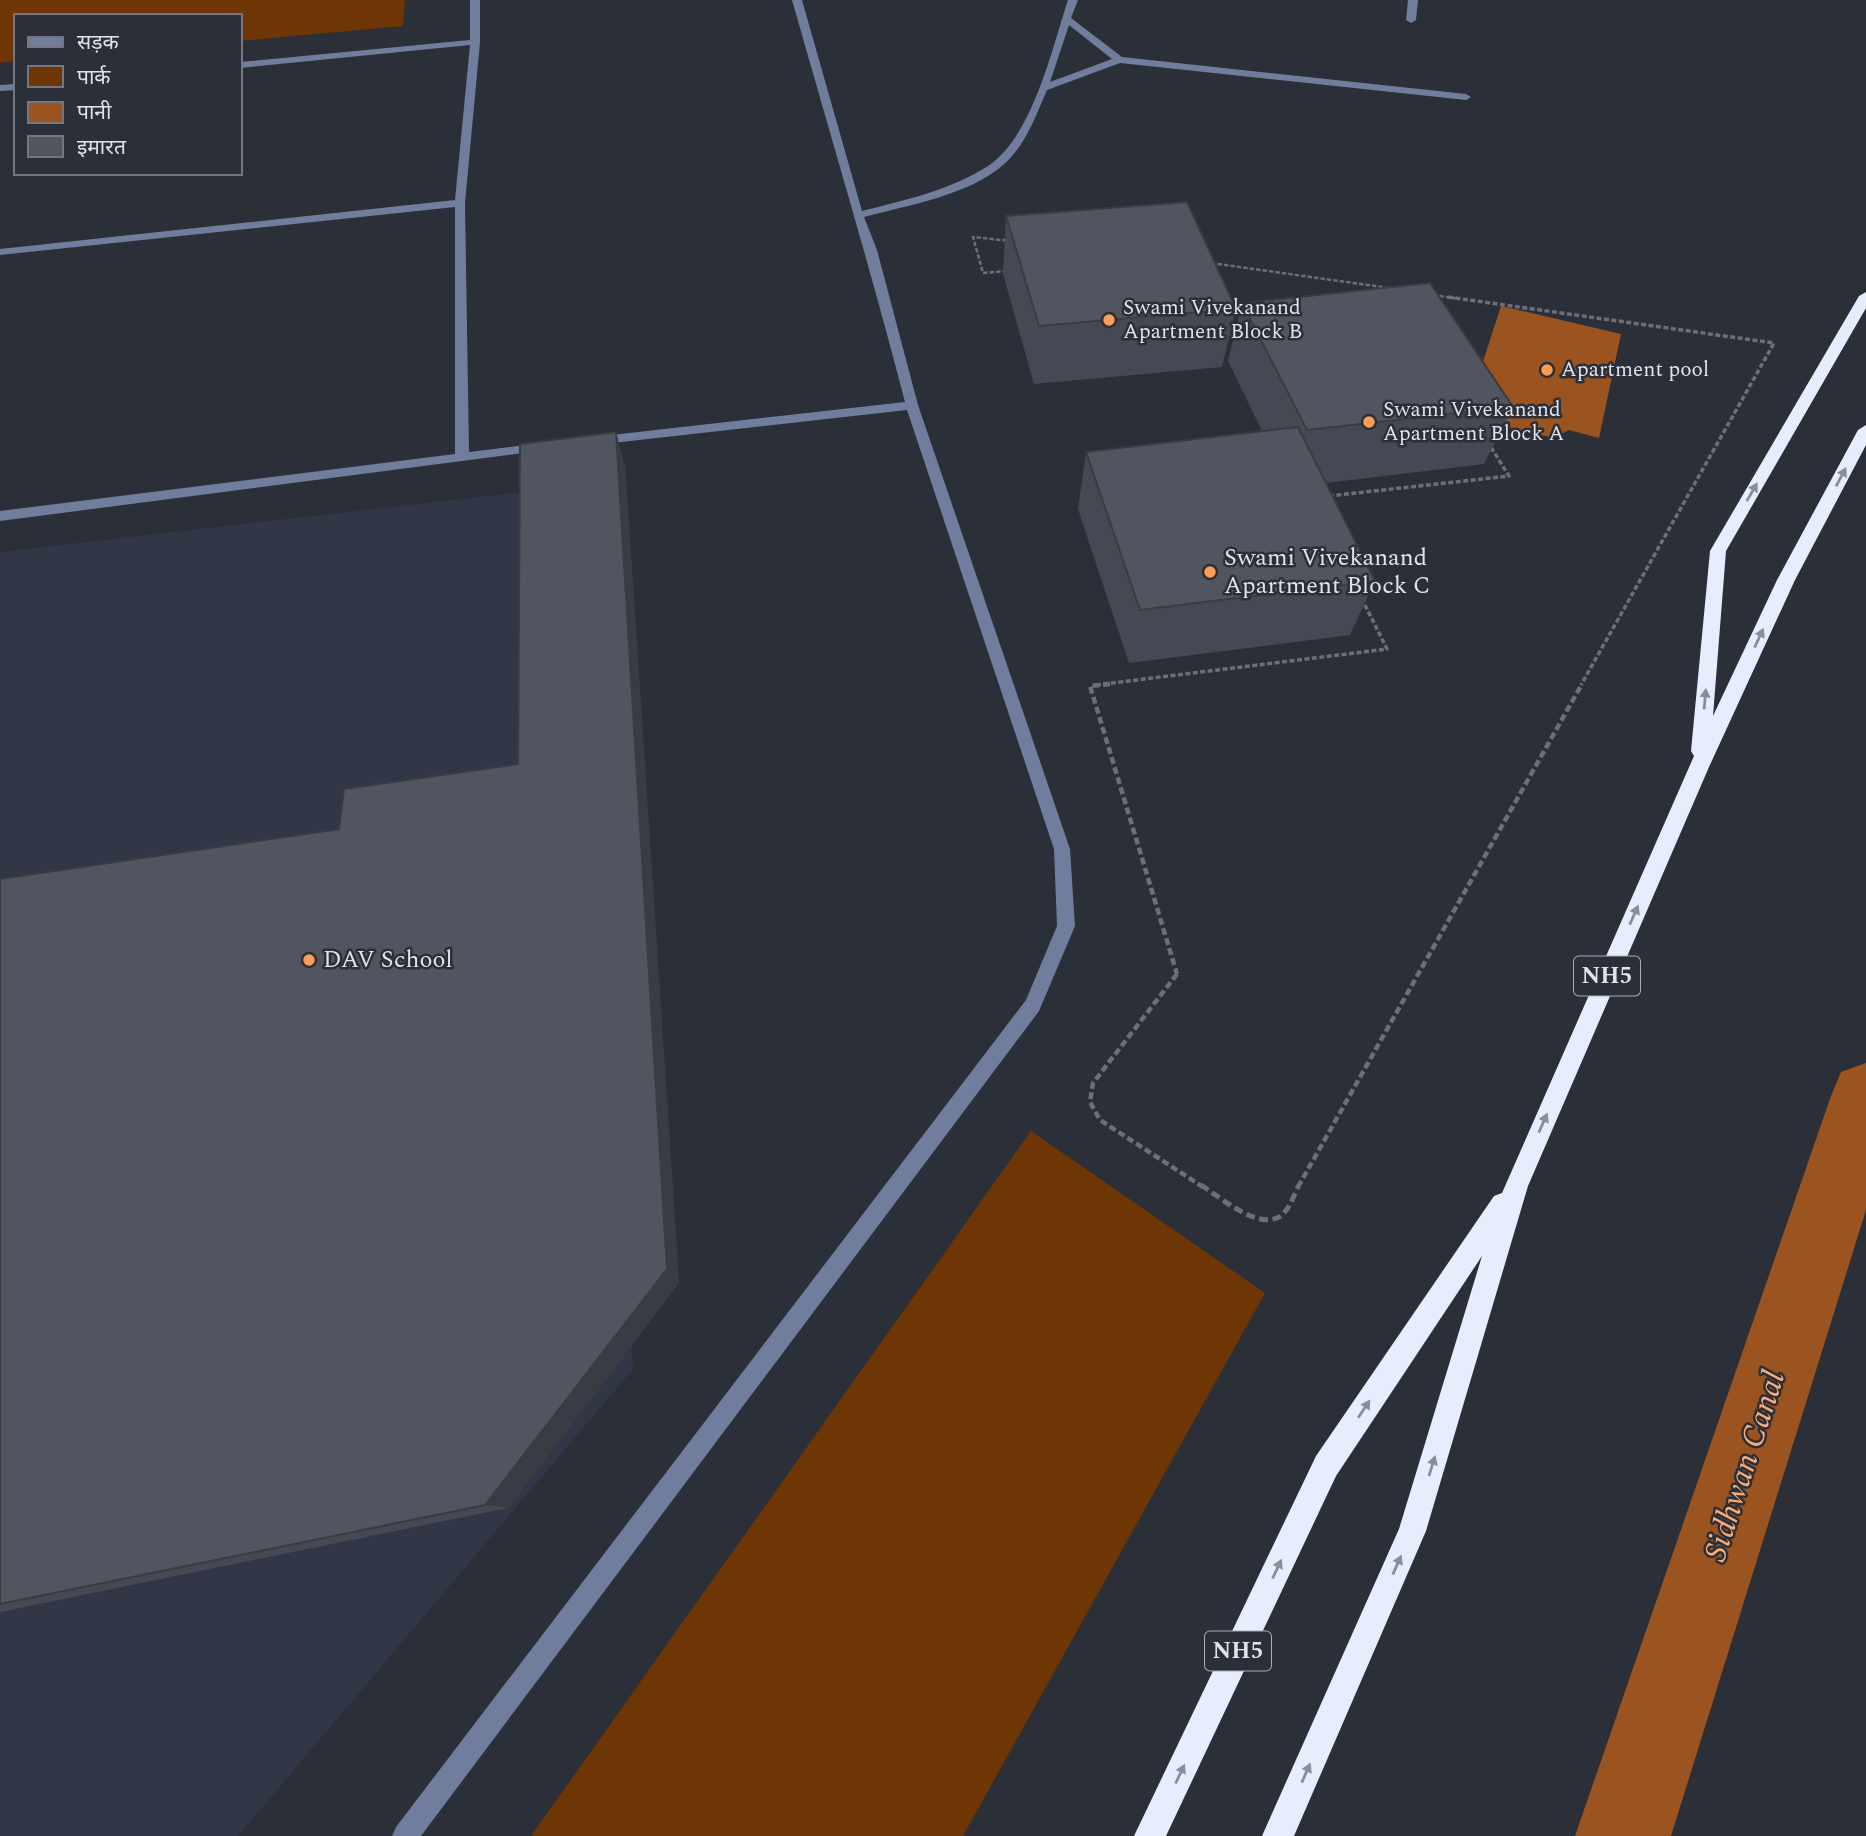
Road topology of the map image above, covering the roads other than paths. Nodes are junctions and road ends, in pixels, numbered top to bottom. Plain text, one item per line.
1 (475, 0) edge
2 (797, 0) edge
3 (1073, 0) edge
4 (1413, 0) edge
5 (1066, 18) junction
6 (1411, 20) dead end
7 (475, 42) junction
8 (1119, 60) junction
9 (242, 65) edge
10 (1041, 89) junction
11 (1466, 97) dead end
12 (460, 203) junction
13 (858, 215) junction
14 (0, 252) edge
15 (1866, 296) edge
16 (912, 405) junction
17 (1866, 430) edge
18 (584, 443) edge
19 (557, 446) edge
20 (462, 456) junction
21 (0, 516) edge
22 (1699, 767) junction
23 (1516, 1185) junction
24 (405, 1836) edge
25 (1150, 1836) edge
26 (1278, 1836) edge

1 - 7 street
2 - 13 street
3 - 5 street
4 - 6 street
5 - 8 street
5 - 10 street
7 - 9 street
7 - 12 street
8 - 10 street
8 - 11 street
10 - 13 street
12 - 14 street
12 - 20 street
13 - 16 street
22 -> 15 highway
16 - 18 street
16 - 24 street
22 -> 17 highway, NH5
19 - 20 street
20 - 21 street
23 -> 22 highway, NH5
25 -> 23 highway, NH5
26 -> 23 highway

